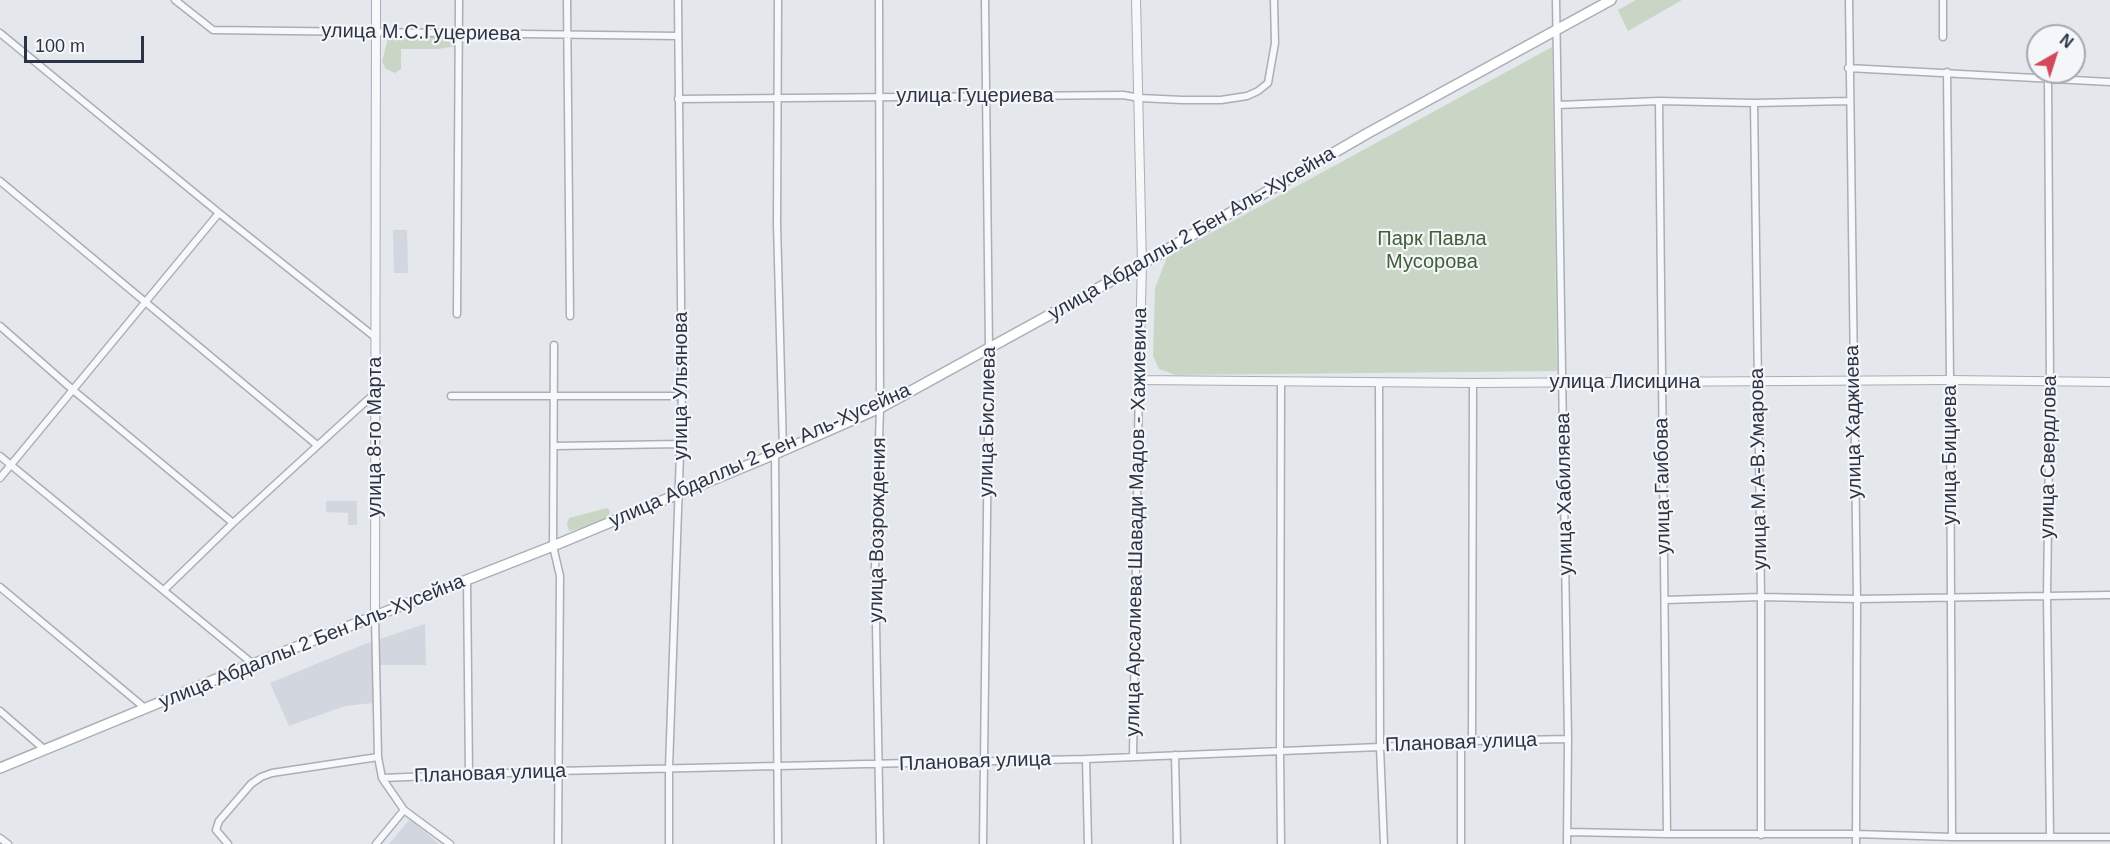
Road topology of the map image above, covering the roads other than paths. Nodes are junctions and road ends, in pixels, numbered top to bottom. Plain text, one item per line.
1 (175, 0) edge
2 (376, 0) edge
3 (459, 0) edge
4 (567, 0) edge
5 (678, 0) edge
6 (778, 0) edge
7 (879, 0) edge
8 (985, 0) edge
9 (1136, 0) edge
10 (1274, 0) edge
11 (1556, 0) edge
12 (1611, 0) edge
13 (1849, 0) edge
14 (1943, 0) edge
15 (1557, 31) junction
16 (376, 32) junction
17 (0, 33) edge
18 (460, 34) junction
19 (567, 36) junction
20 (678, 36) junction
21 (1943, 37) dead end
22 (1848, 68) junction
23 (1947, 72) junction
24 (2026, 77) edge
25 (2086, 80) edge
26 (2110, 82) edge
27 (2048, 84) edge
28 (878, 96) junction
29 (987, 97) junction
30 (1140, 98) junction
31 (678, 99) junction
32 (779, 99) junction
33 (1659, 101) junction
34 (1849, 101) junction
35 (1754, 103) junction
36 (1558, 105) junction
37 (0, 181) edge
38 (219, 213) junction
39 (1142, 264) junction
40 (146, 303) junction
41 (457, 314) dead end
42 (570, 316) dead end
43 (0, 326) edge
44 (375, 338) junction
45 (554, 345) dead end
46 (988, 349) junction
47 (1139, 380) junction
48 (1950, 380) junction
49 (1281, 381) junction
50 (1661, 381) junction
51 (1757, 381) junction
52 (2050, 381) junction
53 (1379, 382) junction
54 (1563, 382) junction
55 (1853, 382) junction
56 (2110, 382) edge
57 (1473, 383) junction
58 (73, 390) junction
59 (375, 393) junction
60 (451, 396) dead end
61 (682, 396) junction
62 (554, 397) junction
63 (880, 408) junction
64 (681, 444) junction
65 (317, 446) junction
66 (555, 446) junction
67 (779, 452) junction
68 (0, 456) edge
69 (11, 465) junction
70 (0, 478) edge
71 (679, 494) junction
72 (233, 523) junction
73 (553, 546) junction
74 (467, 580) junction
75 (0, 587) edge
76 (164, 590) junction
77 (2110, 595) edge
78 (2047, 596) junction
79 (1761, 597) junction
80 (1951, 597) junction
81 (1857, 598) junction
82 (1665, 600) junction
83 (375, 617) junction
84 (253, 664) junction
85 (146, 709) junction
86 (0, 711) edge
87 (1568, 739) junction
88 (1472, 741) junction
89 (1461, 742) junction
90 (1380, 747) junction
91 (45, 750) junction
92 (1280, 751) junction
93 (1175, 755) junction
94 (378, 757) junction
95 (1133, 757) junction
96 (1086, 759) junction
97 (984, 762) junction
98 (877, 765) junction
99 (777, 767) junction
100 (0, 768) edge
101 (669, 768) junction
102 (557, 771) junction
103 (469, 774) junction
104 (382, 778) junction
105 (404, 810) junction
106 (1568, 832) junction
107 (1667, 834) junction
108 (1856, 834) junction
109 (1761, 835) junction
110 (1952, 837) junction
111 (2050, 837) junction
112 (2110, 837) edge
113 (0, 838) edge
114 (8, 844) edge
115 (228, 844) edge
116 (376, 844) edge
117 (450, 844) edge
118 (558, 844) edge
119 (669, 844) edge
120 (778, 844) edge
121 (880, 844) edge
122 (982, 844) edge
123 (1088, 844) edge
124 (1177, 844) edge
125 (1281, 844) edge
126 (1384, 844) edge
127 (1461, 844) edge
128 (1568, 844) edge
129 (1857, 844) edge

1 - 16 street, улица М.С.Гуцериева
2 - 16 street, улица 8-го Марта
3 - 18 street
4 - 19 street
5 - 20 street, улица Ульянова
6 - 32 street
7 - 28 street, улица Возрождения
8 - 29 street, улица Бислиева
9 - 30 street, улица Арсалиева Шавади Мадов - Хажиевича
10 - 30 street, улица Гуцериева
11 - 15 street, улица Хабиляева
12 - 15 main road, улица Абдаллы 2 Бен Аль-Хусейна
13 - 22 street, улица Хаджиева
14 - 21 street
15 - 36 street, улица Хабиляева
15 - 39 main road, улица Абдаллы 2 Бен Аль-Хусейна
16 - 18 street, улица М.С.Гуцериева
16 - 44 street, улица 8-го Марта
17 - 38 street
18 - 19 street, улица М.С.Гуцериева
18 - 41 street
19 - 20 street, улица М.С.Гуцериева
19 - 42 street
20 - 31 street, улица Ульянова
22 - 23 street
22 - 34 street, улица Хаджиева
23 - 24 street
23 - 48 street, улица Бициева
25 - 26 street
27 - 52 street, улица Свердлова
28 - 29 street, улица Гуцериева
28 - 32 street, улица Гуцериева
28 - 63 street, улица Возрождения
29 - 30 street, улица Гуцериева
29 - 46 street, улица Бислиева
30 - 39 street, улица Арсалиева Шавади Мадов - Хажиевича
31 - 32 street, улица Гуцериева
31 - 61 street, улица Ульянова
32 - 67 street
33 - 35 street
33 - 36 street
33 - 50 street, улица Гаибова
34 - 35 street
34 - 55 street, улица Хаджиева
35 - 51 street, улица М.А-В.Умарова
36 - 54 street, улица Хабиляева
37 - 40 street
38 - 40 street
38 - 44 street
39 - 46 main road, улица Абдаллы 2 Бен Аль-Хусейна
39 - 47 street, улица Арсалиева Шавади Мадов - Хажиевича
40 - 58 street
40 - 65 street
43 - 58 street
44 - 59 street, улица 8-го Марта
45 - 62 street
46 - 63 main road, улица Абдаллы 2 Бен Аль-Хусейна
46 - 97 street, улица Бислиева
47 - 49 street, улица Лисицина
47 - 95 street, улица Арсалиева Шавади Мадов - Хажиевича
48 - 52 street, улица Лисицина
48 - 55 street, улица Лисицина
48 - 80 street, улица Бициева
49 - 53 street, улица Лисицина
49 - 92 street
50 - 51 street, улица Лисицина
50 - 54 street, улица Лисицина
50 - 82 street, улица Гаибова
51 - 55 street, улица Лисицина
51 - 79 street, улица М.А-В.Умарова
52 - 56 street, улица Лисицина
52 - 78 street, улица Свердлова
53 - 57 street, улица Лисицина
53 - 90 street
54 - 57 street, улица Лисицина
54 - 87 street, улица Хабиляева
55 - 81 street, улица Хаджиева
57 - 88 street
58 - 69 street
58 - 72 street
59 - 65 street
59 - 83 street, улица 8-го Марта
60 - 62 street
61 - 62 street
61 - 64 street, улица Ульянова
62 - 66 street
63 - 67 main road, улица Абдаллы 2 Бен Аль-Хусейна
63 - 98 street, улица Возрождения
64 - 66 street
64 - 71 street, улица Ульянова
65 - 72 street
66 - 73 street
67 - 71 main road, улица Абдаллы 2 Бен Аль-Хусейна
67 - 99 street
68 - 69 street
69 - 70 street
69 - 76 street
71 - 73 main road, улица Абдаллы 2 Бен Аль-Хусейна
71 - 101 street, улица Ульянова
72 - 76 street
73 - 74 main road, улица Абдаллы 2 Бен Аль-Хусейна
73 - 102 street
74 - 83 main road, улица Абдаллы 2 Бен Аль-Хусейна
74 - 103 street
75 - 85 street
76 - 84 street
77 - 78 street
78 - 80 street
78 - 111 street, улица Свердлова
79 - 81 street
79 - 82 street
79 - 109 street, улица М.А-В.Умарова
80 - 81 street
80 - 110 street, улица Бициева
81 - 108 street, улица Хаджиева
82 - 107 street, улица Гаибова
83 - 84 main road, улица Абдаллы 2 Бен Аль-Хусейна
83 - 94 street, улица 8-го Марта
84 - 85 main road, улица Абдаллы 2 Бен Аль-Хусейна
85 - 91 main road, улица Абдаллы 2 Бен Аль-Хусейна
86 - 91 street
87 - 88 street, Плановая улица
87 - 106 street, улица Хабиляева
88 - 89 street, Плановая улица
89 - 90 street, Плановая улица
89 - 127 street
90 - 92 street, Плановая улица
90 - 126 street
91 - 100 main road, улица Абдаллы 2 Бен Аль-Хусейна
92 - 93 street, Плановая улица
92 - 125 street
93 - 95 street, Плановая улица
93 - 124 street
94 - 104 street, улица 8-го Марта
94 - 115 street
95 - 96 street, Плановая улица
96 - 97 street, Плановая улица
96 - 123 street
97 - 98 street, Плановая улица
97 - 122 street, улица Бислиева
98 - 99 street, Плановая улица
98 - 121 street, улица Возрождения
99 - 101 street, Плановая улица
99 - 120 street
101 - 102 street, Плановая улица
101 - 119 street, улица Ульянова
102 - 103 street, Плановая улица
102 - 118 street
103 - 104 street, Плановая улица
104 - 105 street, улица 8-го Марта
105 - 116 street, Плановая улица
105 - 117 street, улица 8-го Марта
106 - 107 street
106 - 128 street, улица Хабиляева
107 - 109 street
108 - 109 street
108 - 110 street
108 - 129 street, улица Хаджиева
110 - 111 street
111 - 112 street
113 - 114 street

